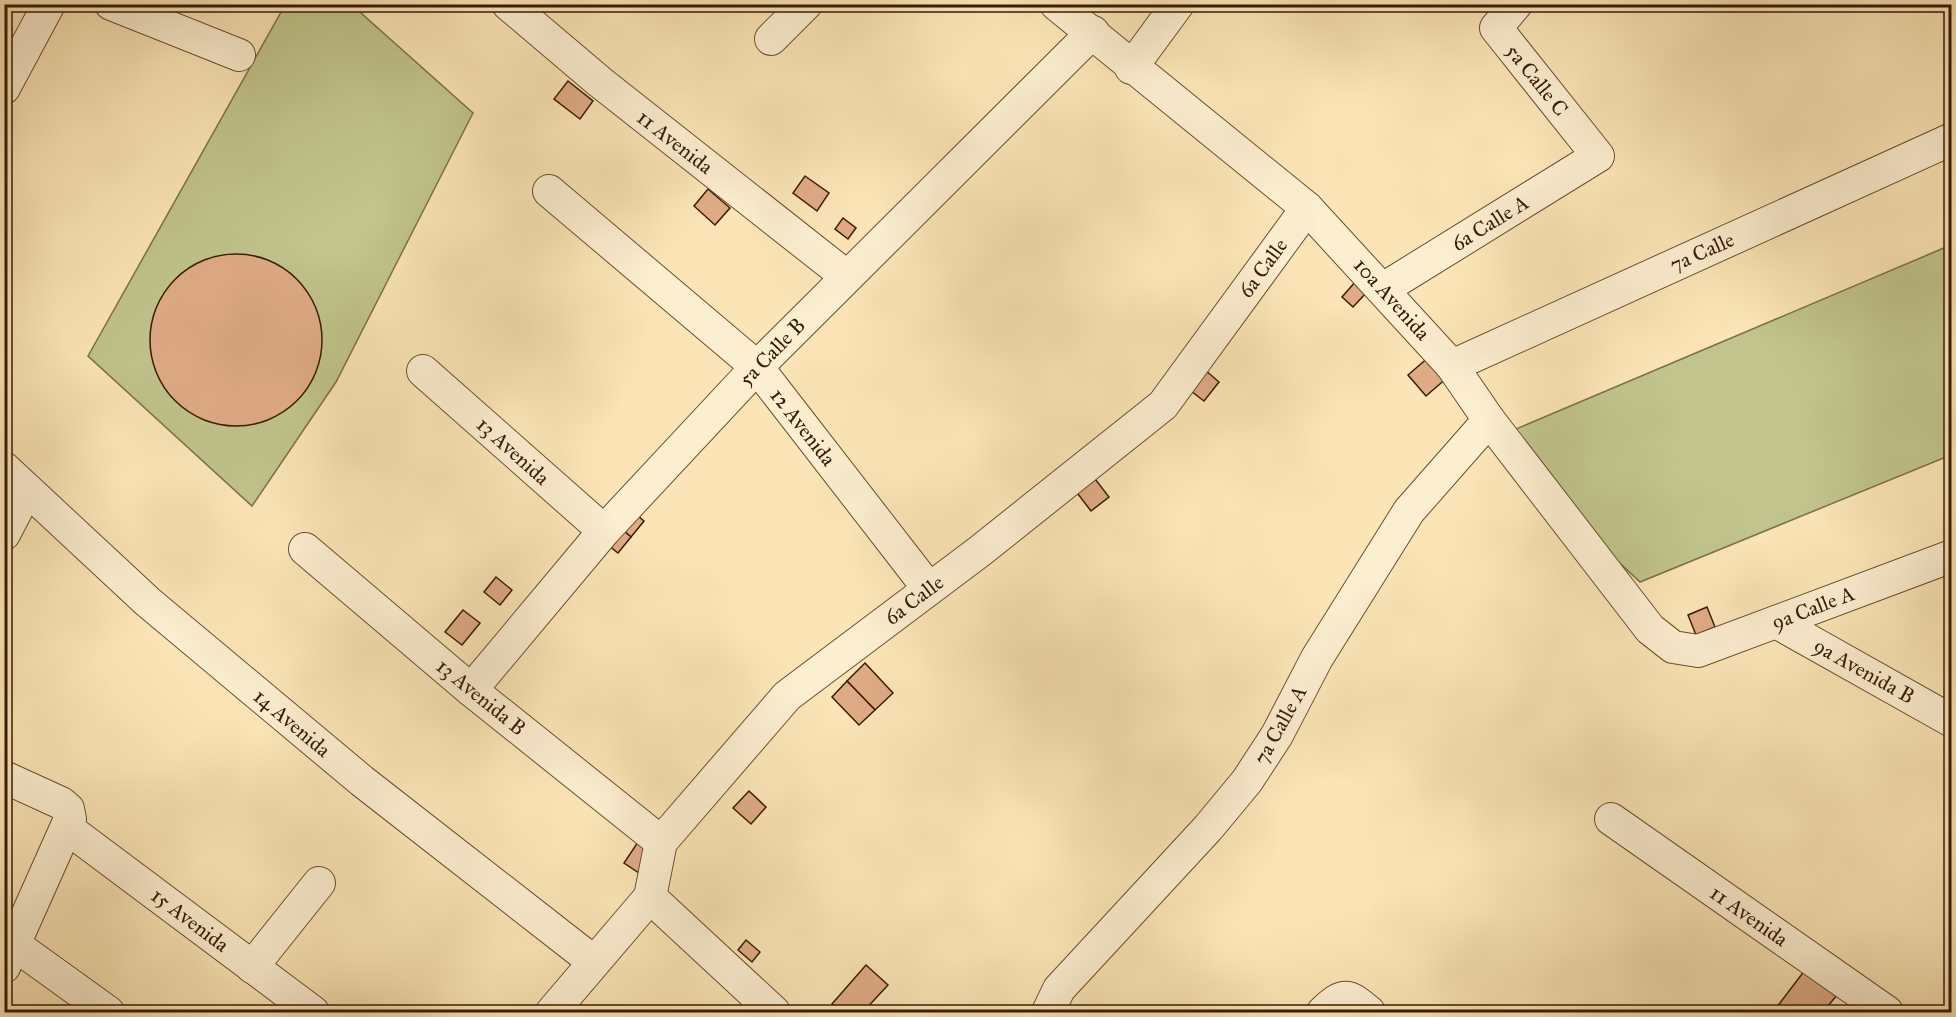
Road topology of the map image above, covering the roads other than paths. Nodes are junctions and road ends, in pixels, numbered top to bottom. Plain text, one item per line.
1 (49, 4) edge
2 (111, 4) edge
3 (508, 4) edge
4 (806, 4) edge
5 (1056, 4) edge
6 (1178, 4) edge
7 (1516, 4) edge
8 (1093, 32) junction
9 (771, 39) dead end
10 (239, 55) dead end
11 (1131, 68) junction
12 (4, 88) edge
13 (1952, 139) edge
14 (1598, 156) joint
15 (549, 191) dead end
16 (1307, 208) junction
17 (846, 276) junction
18 (1383, 289) junction
19 (1452, 366) junction
20 (757, 367) junction
21 (423, 371) dead end
22 (1489, 420) junction
23 (4, 468) edge
24 (27, 490) junction
25 (604, 531) junction
26 (4, 534) edge
27 (305, 549) dead end
28 (1952, 556) edge
29 (929, 589) junction
30 (1776, 622) junction
31 (1672, 647) joint
32 (471, 690) junction
33 (1952, 721) edge
34 (4, 777) edge
35 (64, 815) junction
36 (1611, 819) dead end
37 (660, 842) junction
38 (319, 883) dead end
39 (650, 897) junction
40 (10, 956) edge
41 (594, 963) junction
42 (252, 967) junction
43 (1330, 1006) edge
44 (108, 1012) edge
45 (313, 1012) edge
46 (552, 1012) edge
47 (774, 1012) edge
48 (1048, 1012) edge
49 (1369, 1012) edge
50 (1887, 1012) edge

1 - 12 street
2 - 10 street
3 - 17 street, 11 Avenida
4 - 9 street
5 - 8 street, 10a Avenida
6 - 11 street
7 - 14 street, 5a Calle C
8 - 11 street, 10a Avenida
8 - 17 street, 5a Calle B
11 - 16 street, 10a Avenida
13 - 19 street, 7a Calle
14 - 18 street, 6a Calle A
15 - 20 street, 12 Avenida
16 - 18 street, 10a Avenida
16 - 29 street, 6a Calle
17 - 20 street, 5a Calle B
18 - 19 street, 10a Avenida
19 - 22 street, 10a Avenida
20 - 25 street, 5a Calle B
20 - 29 street, 12 Avenida
21 - 25 street, 13 Avenida
22 - 31 street, 10a Avenida
22 - 48 street, 7a Calle A
23 - 24 street, 14 Avenida
24 - 26 street
24 - 41 street, 14 Avenida
25 - 32 street, 5a Calle B
27 - 32 street, 13 Avenida B
28 - 30 street, 9a Calle A
29 - 37 street, 6a Calle
30 - 31 street, 9a Calle A
30 - 33 street, 9a Avenida B
32 - 37 street, 13 Avenida B
34 - 35 street, 15 Avenida
35 - 40 street
35 - 42 street, 15 Avenida
36 - 50 street, 11 Avenida
37 - 39 street
38 - 42 street
39 - 41 street
39 - 47 street
40 - 44 street
41 - 46 street
42 - 45 street, 15 Avenida
43 - 49 street

